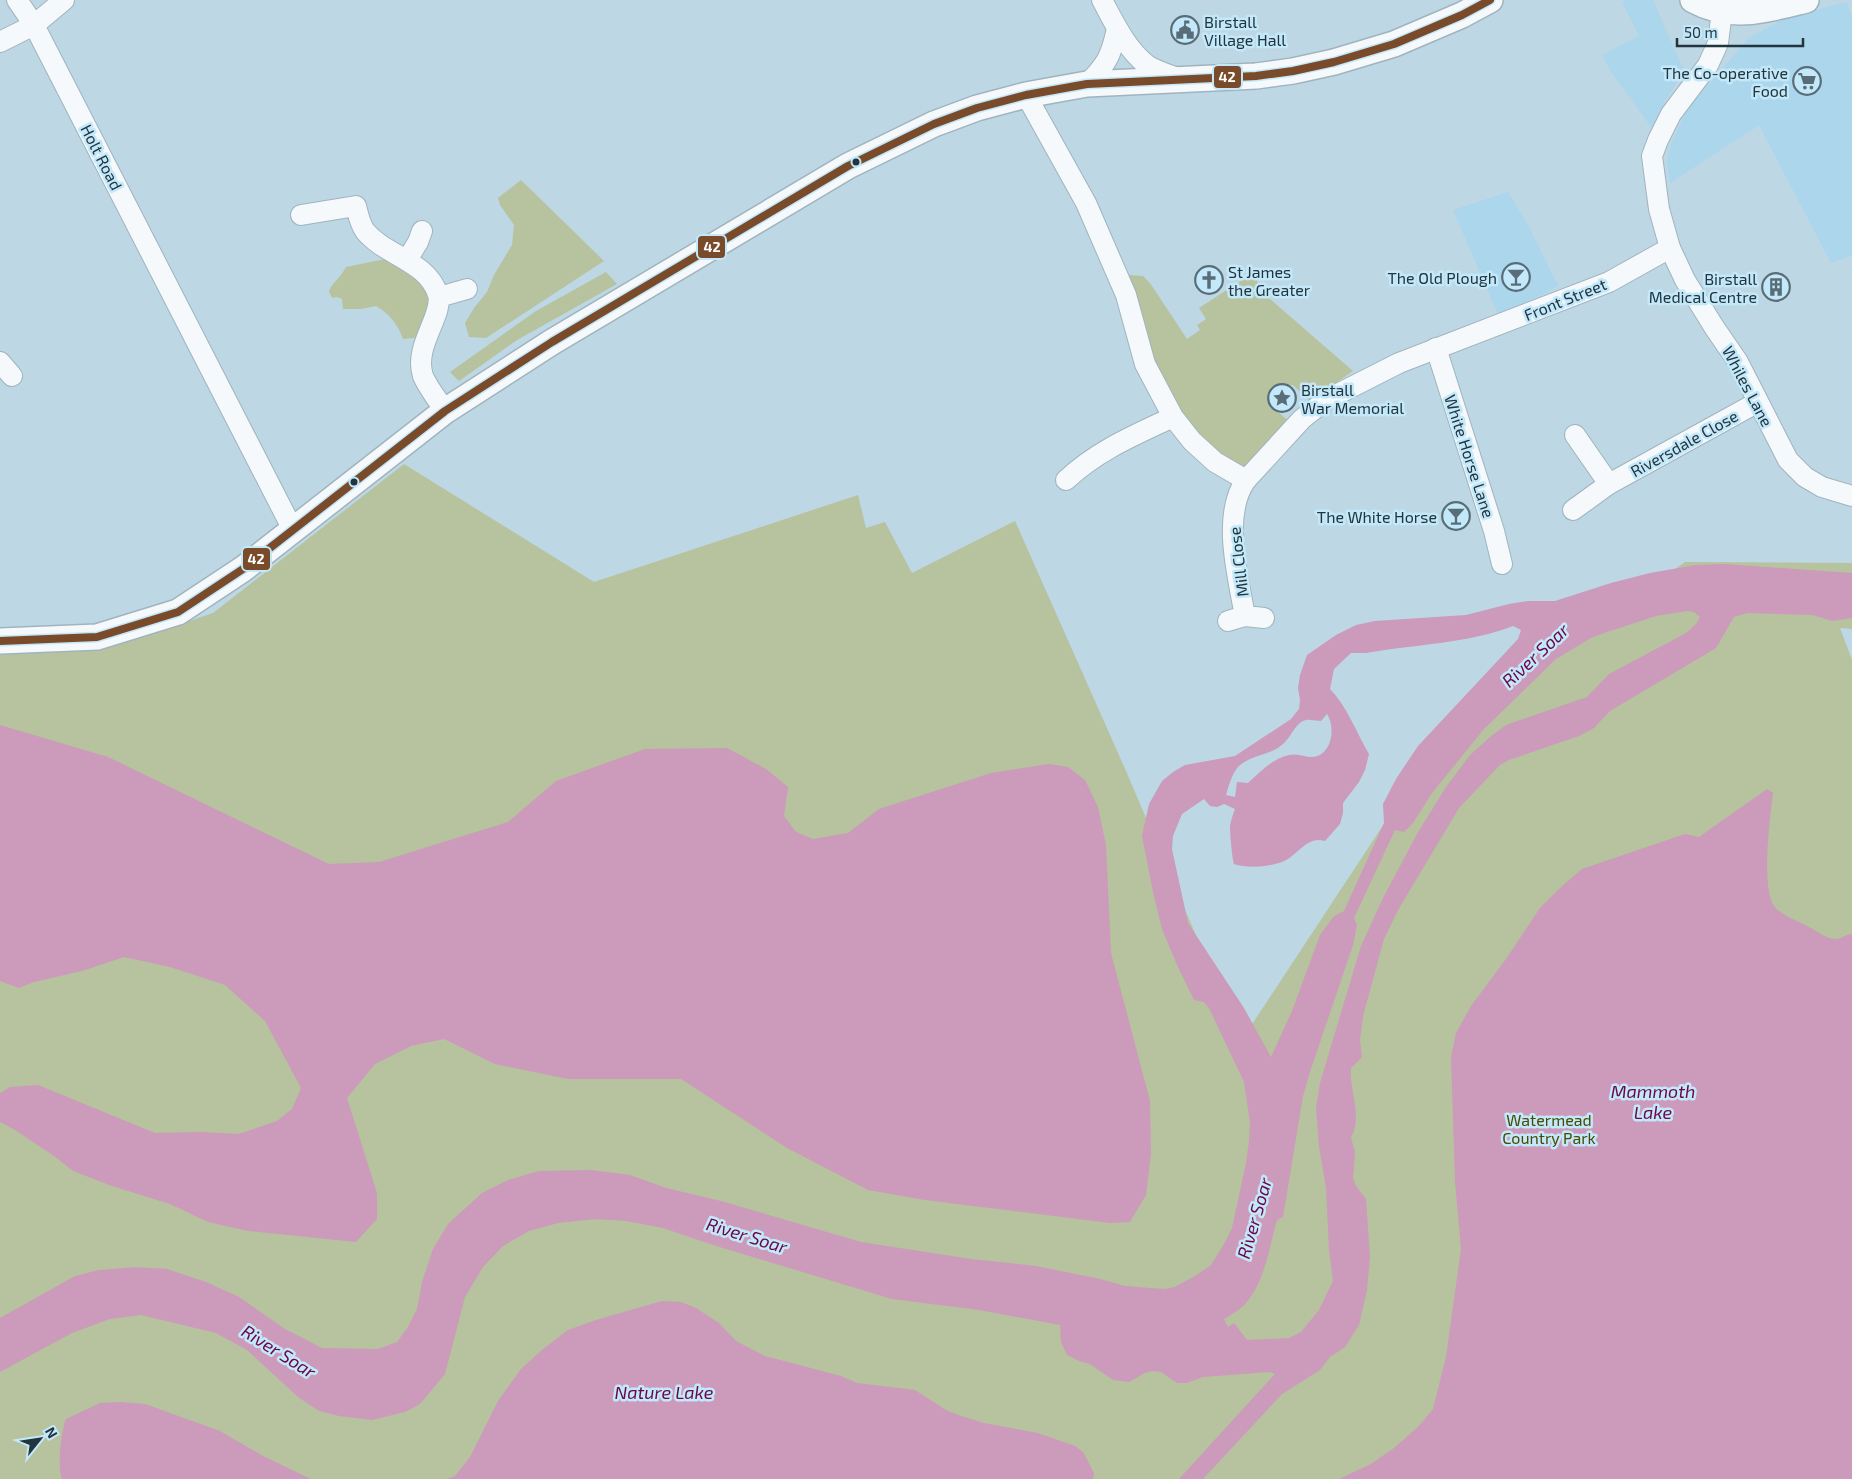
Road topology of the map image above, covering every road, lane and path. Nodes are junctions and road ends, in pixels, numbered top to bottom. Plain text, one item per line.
1 (17, 0) edge
2 (64, 0) edge
3 (1102, 0) edge
4 (1490, 0) edge
5 (1693, 0) edge
6 (1806, 0) edge
7 (1722, 11) junction
8 (34, 24) junction
9 (1117, 28) junction
10 (0, 42) edge
11 (1182, 80) junction
12 (1087, 84) junction
13 (1026, 95) junction
14 (301, 216) dead end
15 (422, 231) dead end
16 (1670, 248) junction
17 (407, 260) junction
18 (467, 289) dead end
19 (439, 297) junction
20 (1436, 348) junction
21 (1758, 402) junction
22 (445, 411) junction
23 (1173, 417) junction
24 (1575, 435) dead end
25 (1066, 480) dead end
26 (1246, 480) junction
27 (1610, 484) junction
28 (1852, 496) edge
29 (1573, 510) dead end
30 (293, 530) junction
31 (1502, 564) dead end
32 (1246, 618) dead end
33 (0, 641) edge

1 - 8 street, Holt Road
2 - 8 street
3 - 9 street
4 - 11 street
5 - 7 street
6 - 7 street
7 - 16 street
8 - 10 street
8 - 30 street, Holt Road
9 - 11 street
9 - 12 street
11 - 12 street
12 - 13 street
13 - 22 street
13 - 23 street
14 - 17 street
15 - 17 street
16 - 20 street, Front Street
16 - 21 street, Whiles Lane
17 - 19 street
18 - 19 street
19 - 22 street
20 - 26 street, Front Street
20 - 31 street, White Horse Lane
21 - 27 street, Riversdale Close
21 - 28 street, Whiles Lane
22 - 30 street
23 - 25 street
23 - 26 street
24 - 27 street
26 - 32 street, Mill Close
27 - 29 street, Riversdale Close
30 - 33 street

